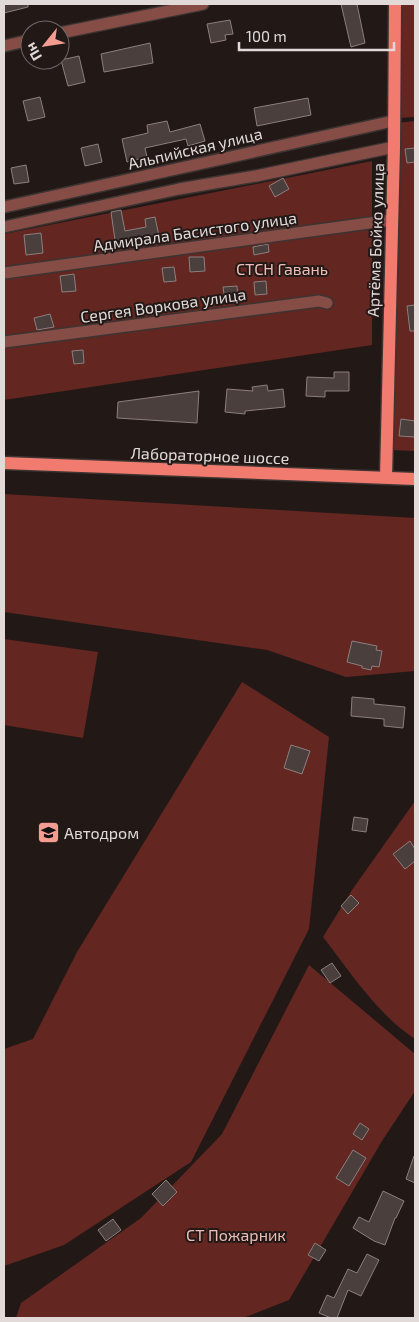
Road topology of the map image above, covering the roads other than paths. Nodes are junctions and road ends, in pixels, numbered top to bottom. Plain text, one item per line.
1 (203, 4) edge
2 (395, 4) edge
3 (70, 31) edge
4 (20, 42) edge
5 (4, 46) edge
6 (393, 121) junction
7 (394, 147) junction
8 (4, 207) edge
9 (391, 220) junction
10 (4, 227) edge
11 (4, 273) edge
12 (327, 303) dead end
13 (4, 342) edge
14 (4, 463) edge
15 (386, 477) junction
16 (415, 479) edge

1 - 3 street
2 - 6 main road, Артёма Бойко улица
4 - 5 street
6 - 7 main road, Артёма Бойко улица
6 - 8 street, Альпийская улица
7 - 9 main road, Артёма Бойко улица
7 - 10 street
9 - 11 street, Адмирала Басистого улица
9 - 15 main road, Артёма Бойко улица
12 - 13 street, Сергея Воркова улица
14 - 15 main road, Лабораторное шоссе
15 - 16 main road, Лабораторное шоссе

